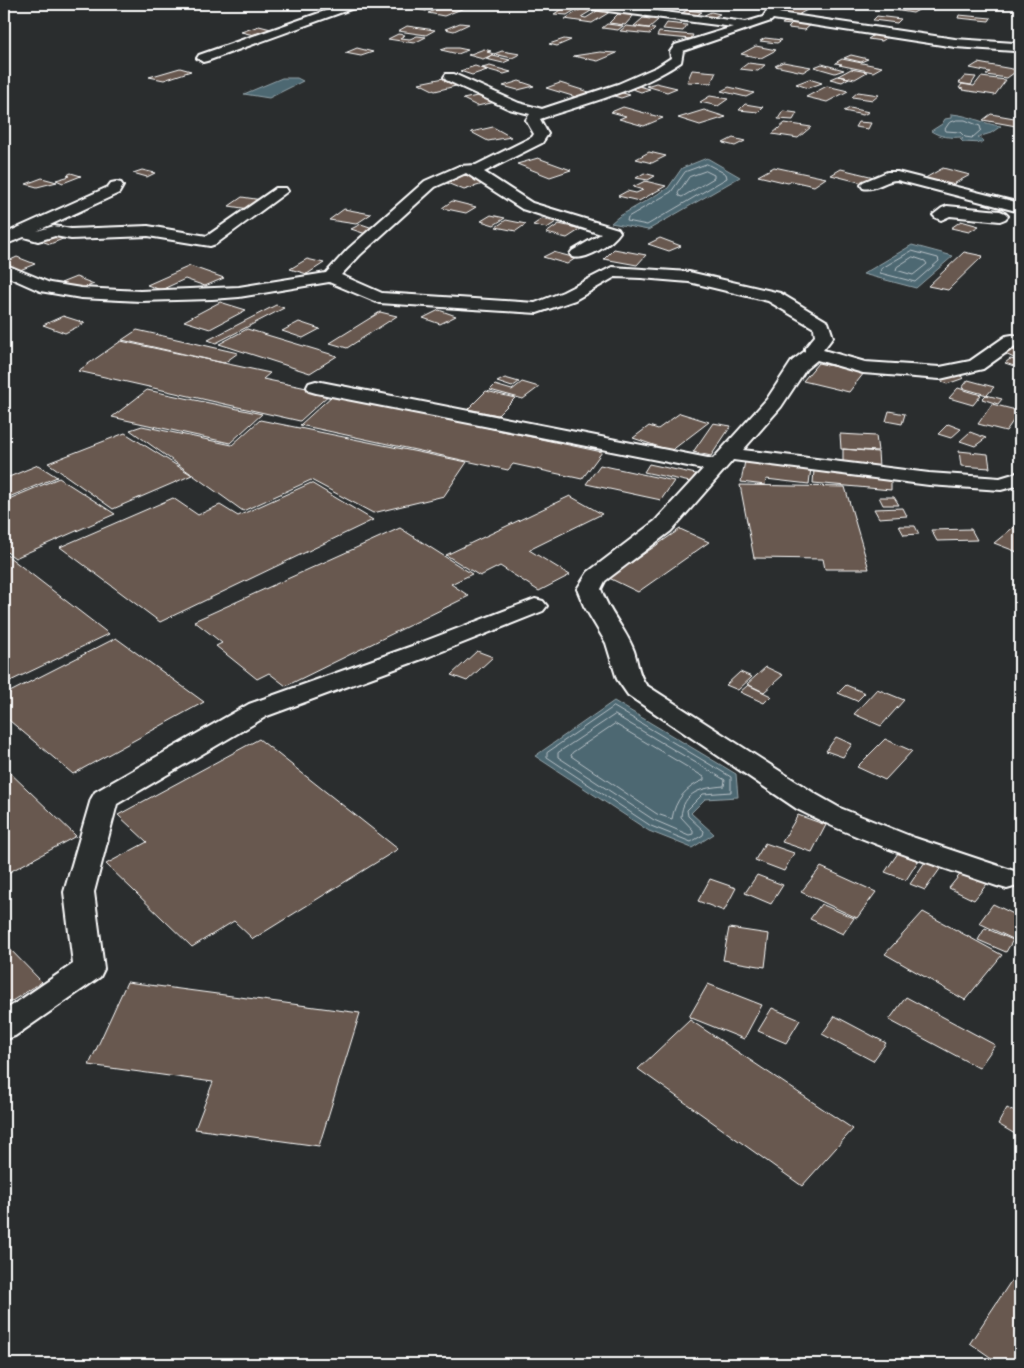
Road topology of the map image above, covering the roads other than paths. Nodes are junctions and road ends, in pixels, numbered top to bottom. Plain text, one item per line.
1 (355, 4) edge
2 (576, 4) edge
3 (687, 4) edge
4 (780, 4) edge
5 (786, 4) edge
6 (770, 15) junction
7 (672, 17) junction
8 (753, 25) junction
9 (1014, 47) dead end
10 (203, 58) dead end
11 (450, 77) dead end
12 (542, 113) junction
13 (478, 169) junction
14 (868, 184) dead end
15 (116, 186) dead end
16 (280, 191) dead end
17 (1020, 208) edge
18 (941, 215) dead end
19 (1020, 218) edge
20 (23, 232) junction
21 (4, 240) edge
22 (578, 254) dead end
23 (4, 269) edge
24 (331, 277) junction
25 (1018, 339) edge
26 (814, 353) junction
27 (316, 387) dead end
28 (724, 460) junction
29 (1020, 478) edge
30 (535, 606) dead end
31 (1006, 879) dead end
32 (4, 1027) edge

1 - 10 street
2 - 7 street
3 - 7 street
4 - 5 street
5 - 6 street
6 - 8 street
6 - 9 street
7 - 8 street
8 - 12 street
11 - 12 street
12 - 13 street
13 - 22 street
13 - 24 street
14 - 17 street
15 - 20 street
16 - 20 street
18 - 19 street
20 - 21 street
23 - 24 street
24 - 26 street
25 - 26 street
26 - 28 street
27 - 28 street
28 - 29 street
28 - 31 street
30 - 32 street

